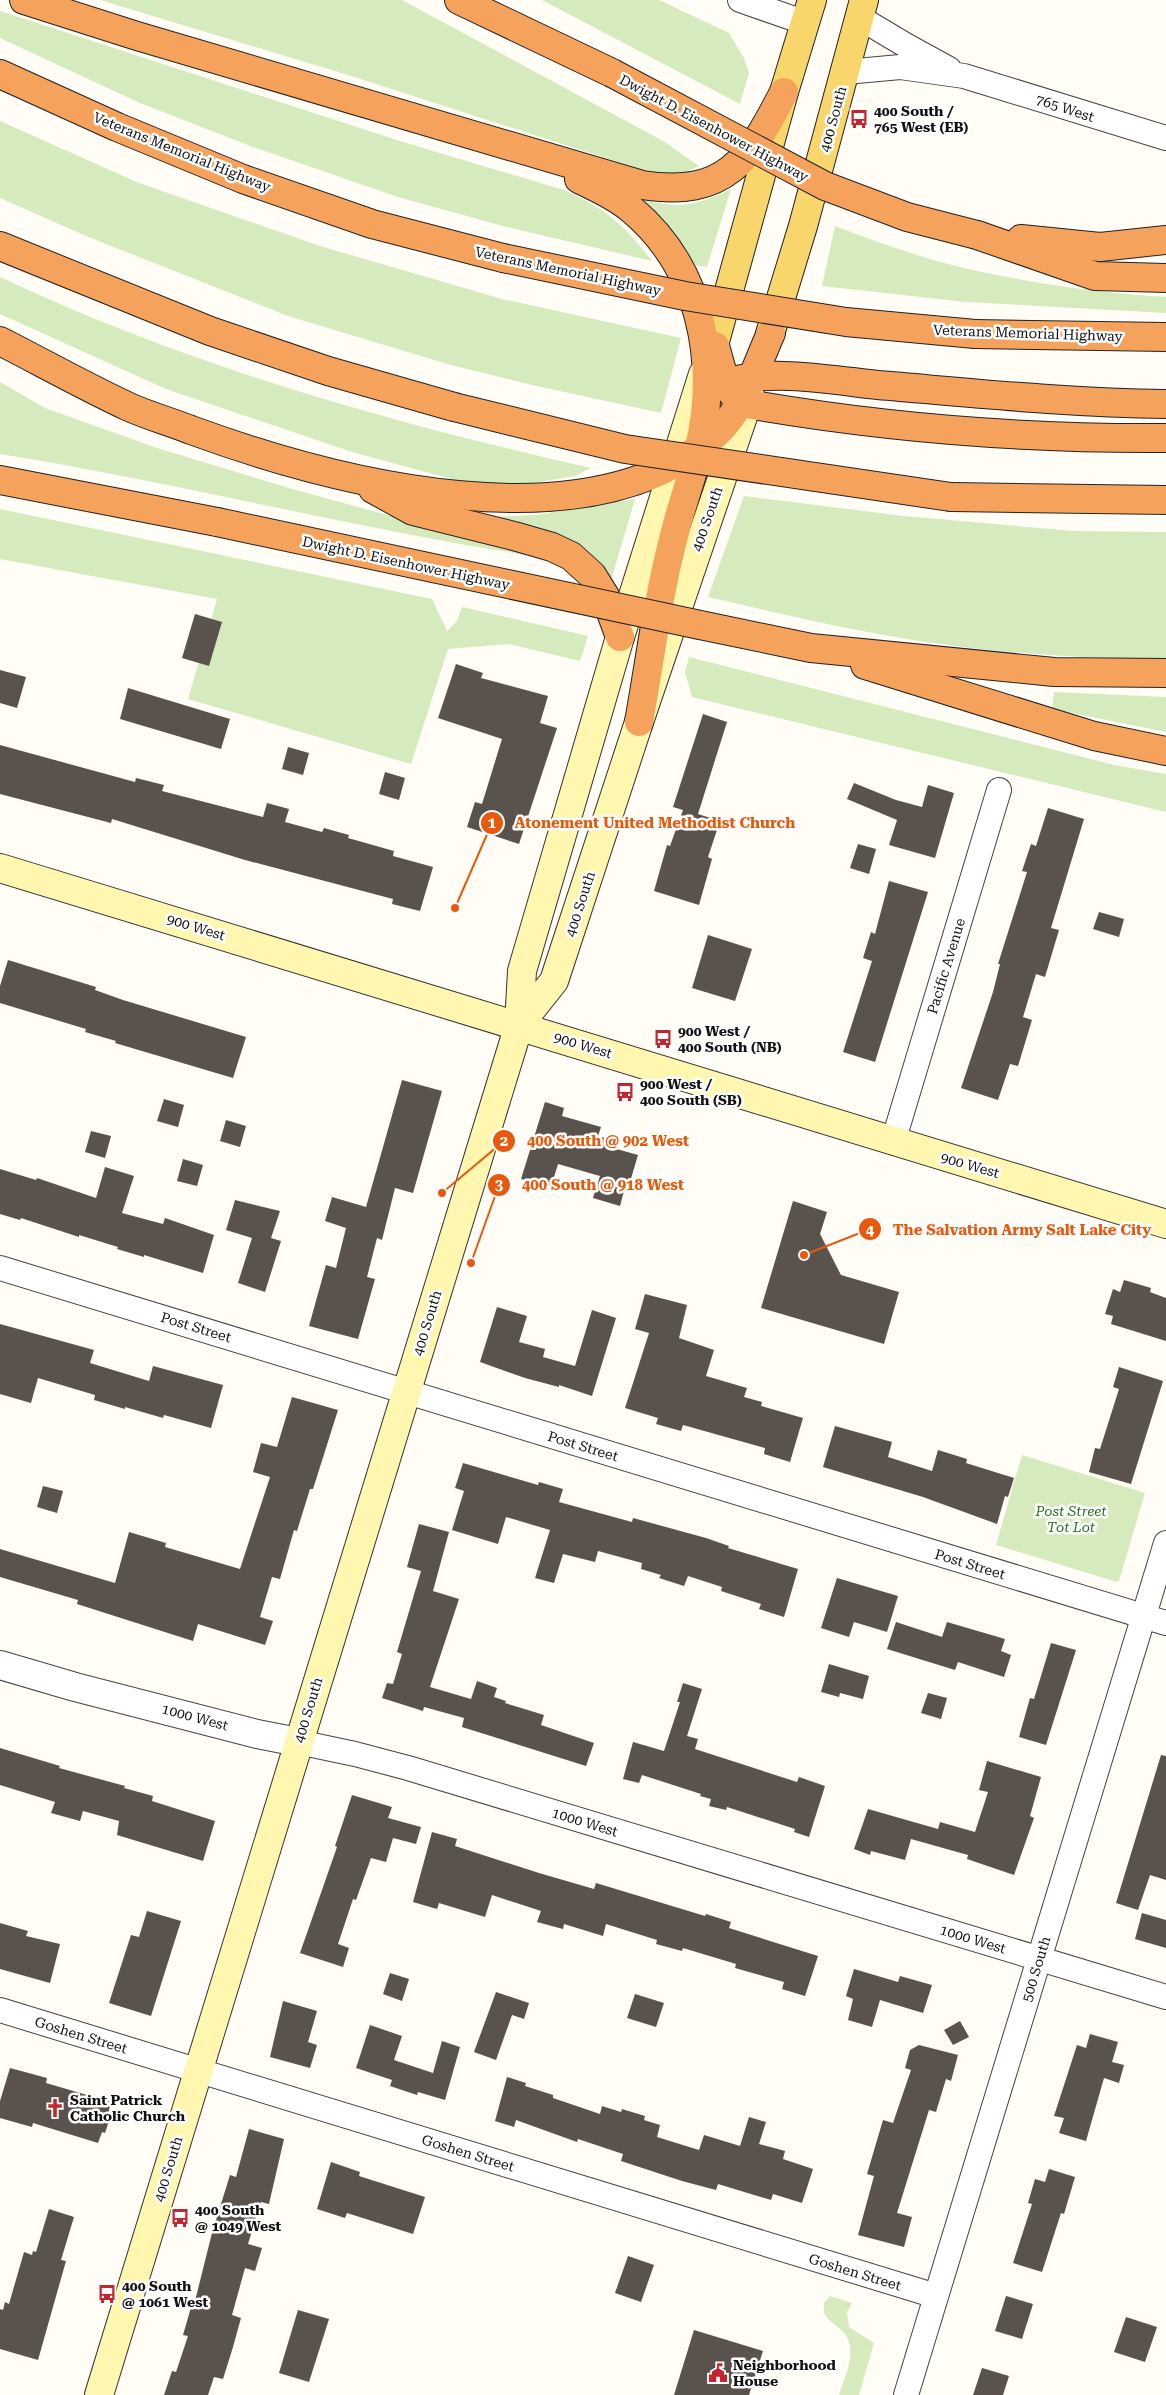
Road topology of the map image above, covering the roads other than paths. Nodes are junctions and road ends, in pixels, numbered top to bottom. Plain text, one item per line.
1 (24, 0) edge
2 (459, 0) edge
3 (740, 0) edge
4 (862, 9) edge
5 (809, 11) edge
6 (846, 72) junction
7 (0, 74) edge
8 (964, 76) junction
9 (784, 92) junction
10 (445, 128) junction
11 (1166, 138) edge
12 (977, 235) junction
13 (1166, 240) edge
14 (0, 246) edge
15 (1166, 278) edge
16 (1166, 336) edge
17 (0, 341) edge
18 (711, 354) junction
19 (744, 388) junction
20 (1166, 404) edge
21 (698, 407) junction
22 (1166, 438) edge
23 (699, 448) junction
24 (673, 465) junction
25 (0, 480) edge
26 (358, 481) junction
27 (1166, 500) edge
28 (620, 637) junction
29 (811, 648) junction
30 (1166, 673) edge
31 (639, 722) junction
32 (1166, 751) edge
33 (1000, 790) dead end
34 (0, 868) edge
35 (519, 1025) junction
36 (893, 1142) junction
37 (1166, 1224) edge
38 (0, 1268) edge
39 (406, 1392) junction
40 (1166, 1543) edge
41 (1144, 1616) junction
42 (1166, 1623) edge
43 (0, 1665) edge
44 (298, 1742) junction
45 (1039, 1959) junction
46 (1166, 1997) edge
47 (0, 2010) edge
48 (198, 2071) junction
49 (936, 2296) junction
50 (99, 2395) edge
51 (906, 2395) edge

1 - 10 highway
2 - 12 highway, Dwight D. Eisenhower Highway, bridge
3 - 5 street
4 - 6 main road, 400 South
4 - 8 street, 765 West
5 - 9 main road
6 - 8 street, 765 West
6 - 19 main road, 400 South
7 - 16 highway, Veterans Memorial Highway, bridge
8 - 11 street, 765 West
9 - 10 highway
9 - 18 main road
10 - 18 highway
12 - 13 highway
12 - 15 highway
14 - 27 highway, bridge
17 - 26 highway
18 - 19 highway
18 - 21 highway
19 - 20 highway
19 - 21 highway
19 - 22 highway
19 - 23 highway
19 - 31 main road, 400 South
21 - 23 highway
21 - 24 main road, 400 South
23 - 24 highway
23 - 31 highway
24 - 26 highway
24 - 28 main road, 400 South
25 - 29 highway, Dwight D. Eisenhower Highway, bridge
26 - 28 highway
28 - 35 main road, 400 South
29 - 30 highway
29 - 32 highway
31 - 35 main road, 400 South
33 - 36 street, Pacific Avenue
34 - 35 main road, 900 West
35 - 36 main road, 900 West
35 - 39 main road, 400 South
36 - 37 main road, 900 West
38 - 39 street, Post Street
39 - 41 street, Post Street
39 - 44 main road, 400 South
40 - 41 street, 500 South
41 - 42 street, Post Street
41 - 45 street, 500 South
43 - 44 street, 1000 West
44 - 45 street, 1000 West
44 - 48 main road, 400 South
45 - 46 street, 1000 West
45 - 49 street, 500 South
47 - 48 street, Goshen Street
48 - 49 street, Goshen Street
48 - 50 main road, 400 South
49 - 51 street, 500 South

